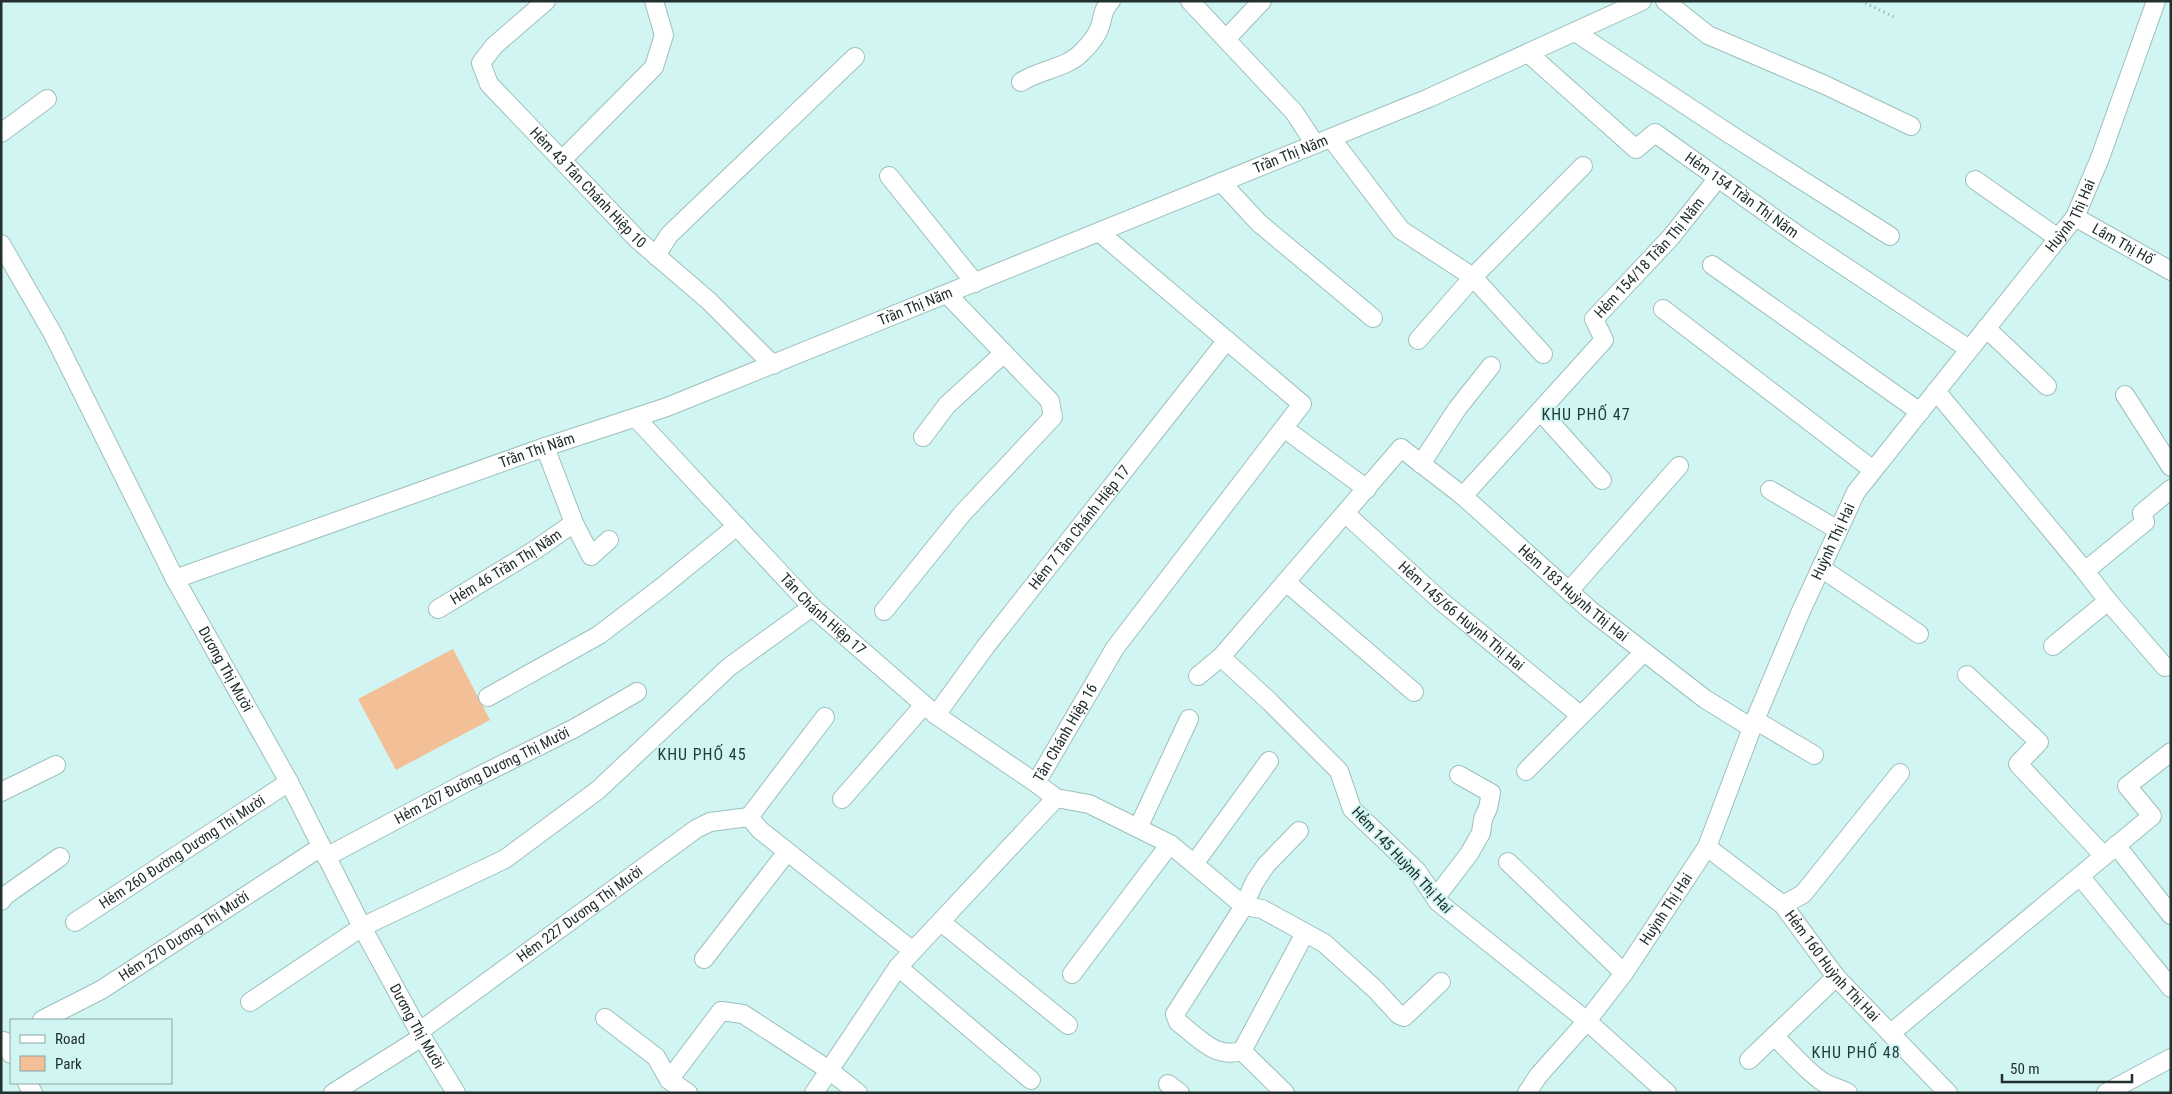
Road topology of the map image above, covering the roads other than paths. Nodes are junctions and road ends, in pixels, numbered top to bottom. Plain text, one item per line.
1 (546, 1) edge
2 (654, 1) edge
3 (1111, 1) edge
4 (1190, 1) edge
5 (1262, 1) edge
6 (1642, 1) edge
7 (1665, 1) edge
8 (2156, 1) edge
9 (1575, 32) junction
10 (1226, 39) junction
11 (1528, 53) junction
12 (855, 57) dead end
13 (1021, 82) dead end
14 (47, 99) dead end
15 (1911, 126) dead end
16 (1, 133) edge
17 (1323, 141) junction
18 (562, 160) junction
19 (1583, 166) dead end
20 (889, 176) dead end
21 (1718, 178) junction
22 (1975, 180) dead end
23 (1221, 182) junction
24 (2075, 217) junction
25 (1098, 232) junction
26 (1890, 236) dead end
27 (2058, 238) junction
28 (1, 244) edge
29 (656, 256) junction
30 (1712, 265) dead end
31 (2171, 271) edge
32 (1473, 277) junction
33 (975, 283) junction
34 (946, 294) junction
35 (1663, 310) dead end
36 (1373, 318) dead end
37 (1986, 328) junction
38 (1227, 340) junction
39 (1418, 340) dead end
40 (1969, 349) junction
41 (1004, 353) junction
42 (1543, 354) dead end
43 (773, 365) junction
44 (1491, 366) dead end
45 (2047, 386) dead end
46 (1936, 391) junction
47 (2125, 395) dead end
48 (1540, 411) junction
49 (1920, 412) junction
50 (636, 418) junction
51 (1285, 429) junction
52 (923, 437) dead end
53 (545, 447) junction
54 (1422, 464) junction
55 (1679, 466) dead end
56 (2171, 467) edge
57 (1873, 470) junction
58 (1602, 480) dead end
59 (1367, 489) junction
60 (2171, 489) edge
61 (1770, 490) dead end
62 (1463, 496) junction
63 (1346, 514) junction
64 (574, 523) junction
65 (737, 526) junction
66 (1838, 530) junction
67 (609, 540) dead end
68 (1821, 568) junction
69 (2085, 571) junction
70 (175, 579) junction
71 (1286, 582) junction
72 (1569, 591) junction
73 (2108, 601) junction
74 (812, 607) junction
75 (438, 609) dead end
76 (884, 611) dead end
77 (1919, 634) dead end
78 (2053, 646) dead end
79 (1644, 652) junction
80 (1221, 656) junction
81 (2165, 667) dead end
82 (1967, 675) dead end
83 (1198, 676) dead end
84 (637, 692) dead end
85 (1414, 692) dead end
86 (488, 696) dead end
87 (930, 710) junction
88 (1580, 715) junction
89 (824, 717) dead end
90 (1189, 719) dead end
91 (1754, 724) junction
92 (2171, 752) edge
93 (1814, 756) dead end
94 (1269, 762) dead end
95 (56, 765) dead end
96 (1526, 770) dead end
97 (1900, 773) dead end
98 (1459, 774) dead end
99 (289, 782) junction
100 (1036, 783) junction
101 (1, 792) edge
102 (1056, 798) junction
103 (842, 799) dead end
104 (749, 817) junction
105 (1138, 828) junction
106 (1299, 831) dead end
107 (1170, 844) junction
108 (1708, 847) junction
109 (2110, 851) junction
110 (324, 852) junction
111 (787, 852) junction
112 (60, 857) dead end
113 (1508, 862) dead end
114 (1194, 864) junction
115 (2080, 876) junction
116 (1436, 897) junction
117 (1, 901) edge
118 (1783, 905) junction
119 (1244, 906) junction
120 (2171, 915) edge
121 (75, 922) dead end
122 (941, 922) junction
123 (362, 927) junction
124 (1305, 933) junction
125 (914, 951) junction
126 (704, 959) dead end
127 (898, 967) junction
128 (1624, 973) junction
129 (1072, 974) dead end
130 (1836, 977) junction
131 (1442, 982) dead end
132 (2171, 988) edge
133 (250, 1002) dead end
134 (605, 1018) dead end
135 (44, 1019) edge
136 (1587, 1021) junction
137 (1068, 1026) dead end
138 (1892, 1033) junction
139 (421, 1034) junction
140 (1774, 1036) junction
141 (1242, 1051) junction
142 (2171, 1058) edge
143 (1749, 1060) dead end
144 (829, 1070) junction
145 (669, 1080) junction
146 (1031, 1080) dead end
147 (333, 1093) edge
148 (456, 1093) edge
149 (688, 1093) edge
150 (814, 1093) edge
151 (858, 1093) edge
152 (1286, 1093) edge
153 (1527, 1093) edge
154 (1667, 1093) edge
155 (1848, 1093) edge
156 (1948, 1093) edge
157 (2106, 1093) edge

1 - 18 street, Hẻm 43 Tân Chánh Hiệp 10
2 - 18 street
3 - 13 street
4 - 10 street
5 - 10 street
6 - 9 street, Trần Thị Năm
7 - 15 street
8 - 24 street, Huỳnh Thị Hai
9 - 11 street, Trần Thị Năm
9 - 26 street
10 - 17 street
11 - 17 street, Trần Thị Năm
11 - 21 street, Hẻm 154 Trần Thị Năm
12 - 29 street
14 - 16 street
17 - 23 street, Trần Thị Năm
17 - 32 street
18 - 29 street, Hẻm 43 Tân Chánh Hiệp 10
19 - 32 street
20 - 33 street
21 - 40 street, Hẻm 154 Trần Thị Năm
21 - 48 street, Hẻm 154/18 Trần Thị Năm
22 - 27 street
23 - 25 street, Trần Thị Năm
23 - 36 street
24 - 27 street, Huỳnh Thị Hai
24 - 31 street, Lâm Thị Hố
25 - 33 street, Trần Thị Năm
25 - 38 street
27 - 37 street, Huỳnh Thị Hai
28 - 70 street, Dương Thị Mười
29 - 43 street, Hẻm 43 Tân Chánh Hiệp 10
30 - 49 street
32 - 39 street
32 - 42 street
33 - 34 street, Trần Thị Năm
34 - 41 street
34 - 43 street, Trần Thị Năm
35 - 57 street
37 - 40 street, Huỳnh Thị Hai
37 - 45 street
38 - 51 street, Tân Chánh Hiệp 16
38 - 87 street, Hẻm 7 Tân Chánh Hiệp 17
40 - 46 street, Huỳnh Thị Hai
41 - 52 street
41 - 76 street
43 - 50 street, Trần Thị Năm
44 - 54 street
46 - 49 street, Huỳnh Thị Hai
46 - 69 street
47 - 56 street
48 - 58 street
48 - 62 street, Hẻm 154/18 Trần Thị Năm
49 - 57 street, Huỳnh Thị Hai
50 - 53 street, Trần Thị Năm
50 - 65 street, Tân Chánh Hiệp 17
51 - 59 street
51 - 100 street, Tân Chánh Hiệp 16
53 - 64 street, Hẻm 46 Trần Thị Năm
53 - 70 street, Trần Thị Năm
54 - 59 street, Hẻm 183 Huỳnh Thị Hai
54 - 62 street, Hẻm 183 Huỳnh Thị Hai
55 - 72 street
57 - 66 street, Huỳnh Thị Hai
59 - 63 street
60 - 69 street
61 - 66 street
62 - 72 street, Hẻm 183 Huỳnh Thị Hai
63 - 71 street
63 - 88 street, Hẻm 145/66 Huỳnh Thị Hai
64 - 67 street, Hẻm 46 Trần Thị Năm
64 - 75 street, Hẻm 46 Trần Thị Năm
65 - 74 street, Tân Chánh Hiệp 17
65 - 86 street
66 - 68 street, Huỳnh Thị Hai
68 - 77 street
68 - 91 street, Huỳnh Thị Hai
69 - 73 street
70 - 99 street, Dương Thị Mười
71 - 80 street
71 - 85 street
72 - 79 street, Hẻm 183 Huỳnh Thị Hai
73 - 78 street
73 - 81 street
74 - 87 street, Tân Chánh Hiệp 17
74 - 123 street
79 - 88 street
79 - 91 street, Hẻm 183 Huỳnh Thị Hai
80 - 83 street
80 - 116 street, Hẻm 145 Huỳnh Thị Hai
82 - 109 street
84 - 110 street, Hẻm 207 Đường Dương Thị Mười
87 - 100 street, Tân Chánh Hiệp 17
87 - 103 street, Hẻm 7 Tân Chánh Hiệp 17
88 - 96 street
89 - 104 street
90 - 105 street
91 - 93 street, Hẻm 183 Huỳnh Thị Hai
91 - 108 street, Huỳnh Thị Hai
92 - 109 street
94 - 114 street
95 - 101 street
97 - 118 street
98 - 116 street
99 - 110 street, Dương Thị Mười
99 - 121 street, Hẻm 260 Đường Dương Thị Mười
100 - 102 street, Tân Chánh Hiệp 16
102 - 105 street
102 - 122 street, Tân Chánh Hiệp 16
104 - 111 street
104 - 139 street, Hẻm 227 Dương Thị Mười
105 - 107 street
106 - 119 street
107 - 114 street
107 - 129 street
108 - 118 street, Hẻm 160 Huỳnh Thị Hai
108 - 128 street, Huỳnh Thị Hai
109 - 115 street
109 - 120 street
110 - 123 street, Dương Thị Mười
110 - 135 street, Hẻm 270 Dương Thị Mười
111 - 125 street
111 - 126 street
112 - 117 street
113 - 128 street
114 - 119 street
115 - 132 street
115 - 138 street
116 - 136 street, Hẻm 145 Huỳnh Thị Hai
118 - 130 street, Hẻm 160 Huỳnh Thị Hai
119 - 124 street
119 - 141 street
122 - 125 street, Tân Chánh Hiệp 16
122 - 137 street
123 - 133 street
123 - 139 street, Dương Thị Mười
124 - 131 street
124 - 141 street
125 - 127 street, Tân Chánh Hiệp 16
127 - 144 street, Tân Chánh Hiệp 16
127 - 146 street
128 - 136 street, Huỳnh Thị Hai
130 - 138 street, Hẻm 160 Huỳnh Thị Hai
130 - 140 street
134 - 145 street
136 - 153 street, Huỳnh Thị Hai
136 - 154 street, Hẻm 145 Huỳnh Thị Hai
138 - 156 street, Hẻm 160 Huỳnh Thị Hai
139 - 147 street, Hẻm 227 Dương Thị Mười
139 - 148 street, Dương Thị Mười
140 - 143 street
140 - 155 street
141 - 152 street
142 - 157 street
144 - 145 street
144 - 150 street, Tân Chánh Hiệp 16
144 - 151 street
145 - 149 street

